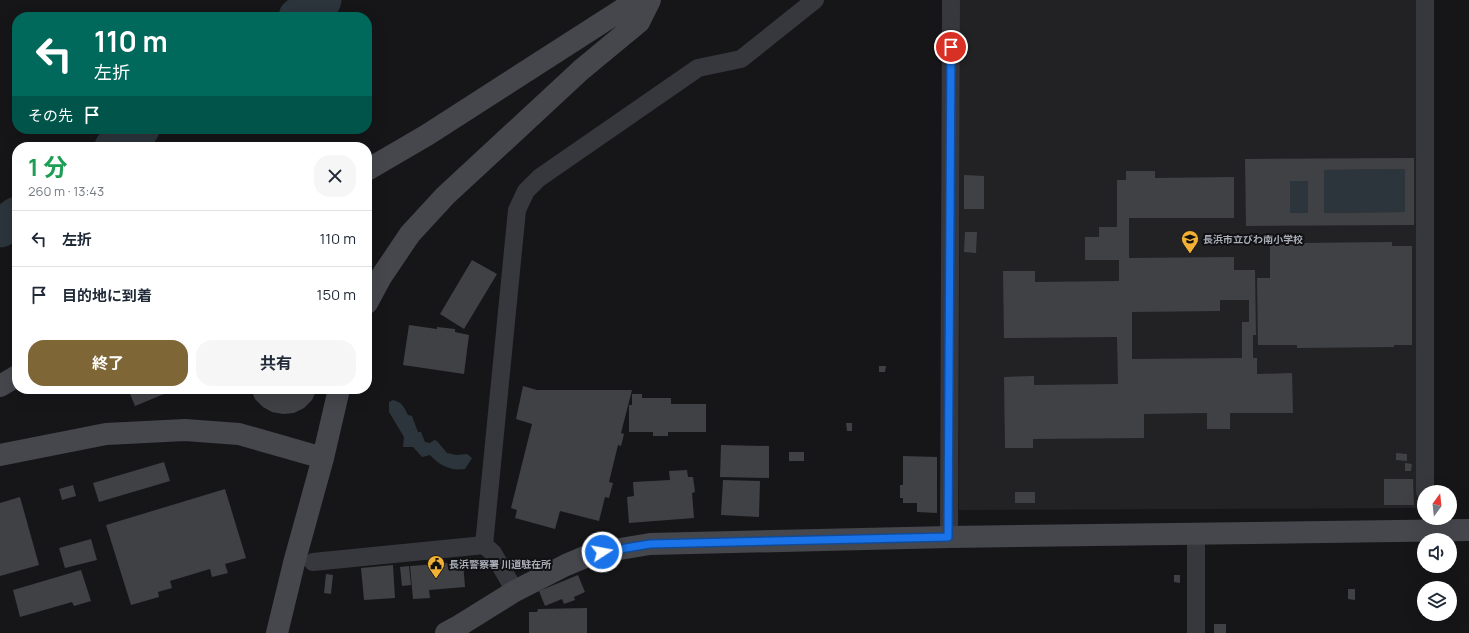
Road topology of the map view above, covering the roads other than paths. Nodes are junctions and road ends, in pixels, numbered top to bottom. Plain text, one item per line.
1 (637, 0) edge
2 (650, 0) edge
3 (815, 0) edge
4 (951, 0) edge
5 (1425, 0) edge
6 (372, 167) edge
7 (372, 294) edge
8 (12, 379) edge
9 (0, 386) edge
10 (337, 394) edge
11 (0, 455) edge
12 (323, 458) junction
13 (1425, 485) edge
14 (1417, 524) edge
15 (1432, 525) edge
16 (1469, 530) edge
17 (1196, 534) junction
18 (948, 537) junction
19 (484, 545) junction
20 (313, 562) dead end
21 (515, 591) junction
22 (276, 633) edge
23 (446, 633) edge
24 (1196, 633) edge

1 - 6 street
2 - 7 street
3 - 19 street
4 - 18 street
5 - 13 street
8 - 9 street
10 - 12 street
11 - 12 street
12 - 22 street
14 - 17 street
15 - 16 street
17 - 18 street
17 - 24 street
18 - 21 street
19 - 20 street
19 - 21 street
21 - 23 street

